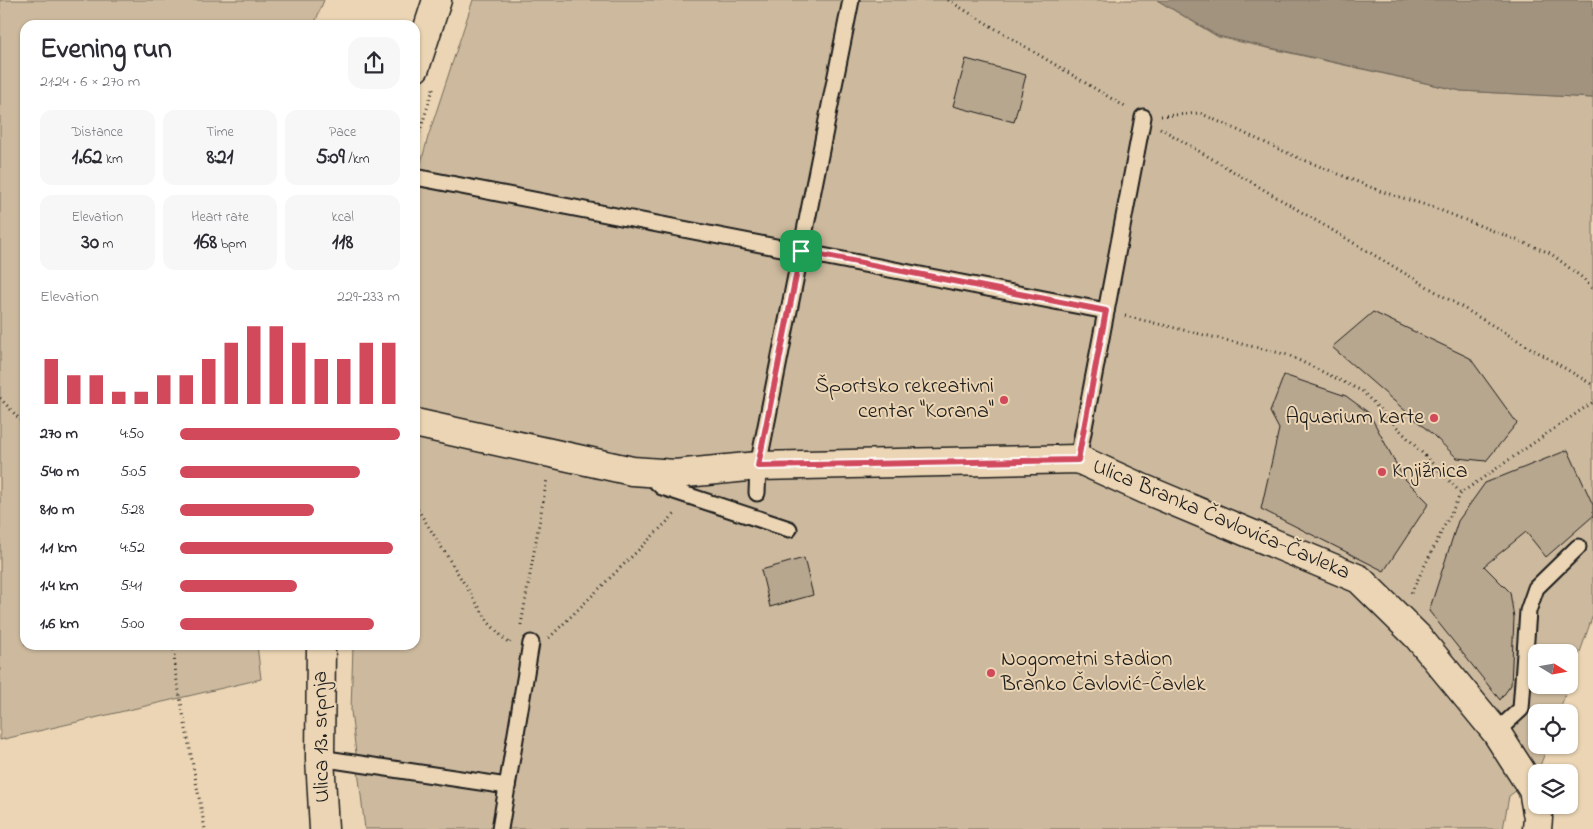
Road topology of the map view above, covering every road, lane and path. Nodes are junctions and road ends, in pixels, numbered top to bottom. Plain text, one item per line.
1 (437, 0) edge
2 (850, 0) edge
3 (948, 0) edge
4 (420, 53) edge
5 (1143, 117) junction
6 (1181, 140) dead end
7 (420, 178) edge
8 (801, 251) junction
9 (1593, 290) edge
10 (1106, 311) junction
11 (1593, 385) edge
12 (0, 398) edge
13 (1593, 402) edge
14 (20, 420) edge
15 (420, 424) edge
16 (1078, 460) junction
17 (758, 466) junction
18 (646, 472) junction
19 (547, 478) dead end
20 (757, 493) dead end
21 (1461, 493) junction
22 (678, 512) dead end
23 (420, 513) edge
24 (789, 529) dead end
25 (1578, 547) dead end
26 (1410, 596) dead end
27 (525, 642) junction
28 (173, 650) edge
29 (321, 650) edge
30 (1496, 732) junction
31 (320, 758) junction
32 (507, 786) junction
33 (205, 829) edge
34 (324, 829) edge
35 (500, 829) edge
36 (1537, 829) edge

1 - 4 street
2 - 8 lane
3 - 5 path
5 - 9 path
5 - 10 lane
6 - 11 path
7 - 8 lane
8 - 10 lane
8 - 17 lane
10 - 16 lane
10 - 21 path
12 - 14 path
13 - 21 path
15 - 18 street, Ulica Branka Čavlovića-Čavleka
16 - 17 street, Ulica Branka Čavlovića-Čavleka
16 - 30 street, Ulica Branka Čavlovića-Čavleka
17 - 18 street, Ulica Branka Čavlovića-Čavleka
17 - 20 lane
18 - 24 lane
19 - 27 path
21 - 26 path
22 - 27 path
23 - 27 path
25 - 30 lane
27 - 32 lane
28 - 33 path
29 - 31 street, Ulica 13. srpnja
30 - 36 street, Ulica Branka Čavlovića-Čavleka
31 - 32 lane
31 - 34 street, Ulica 13. srpnja
32 - 35 lane

